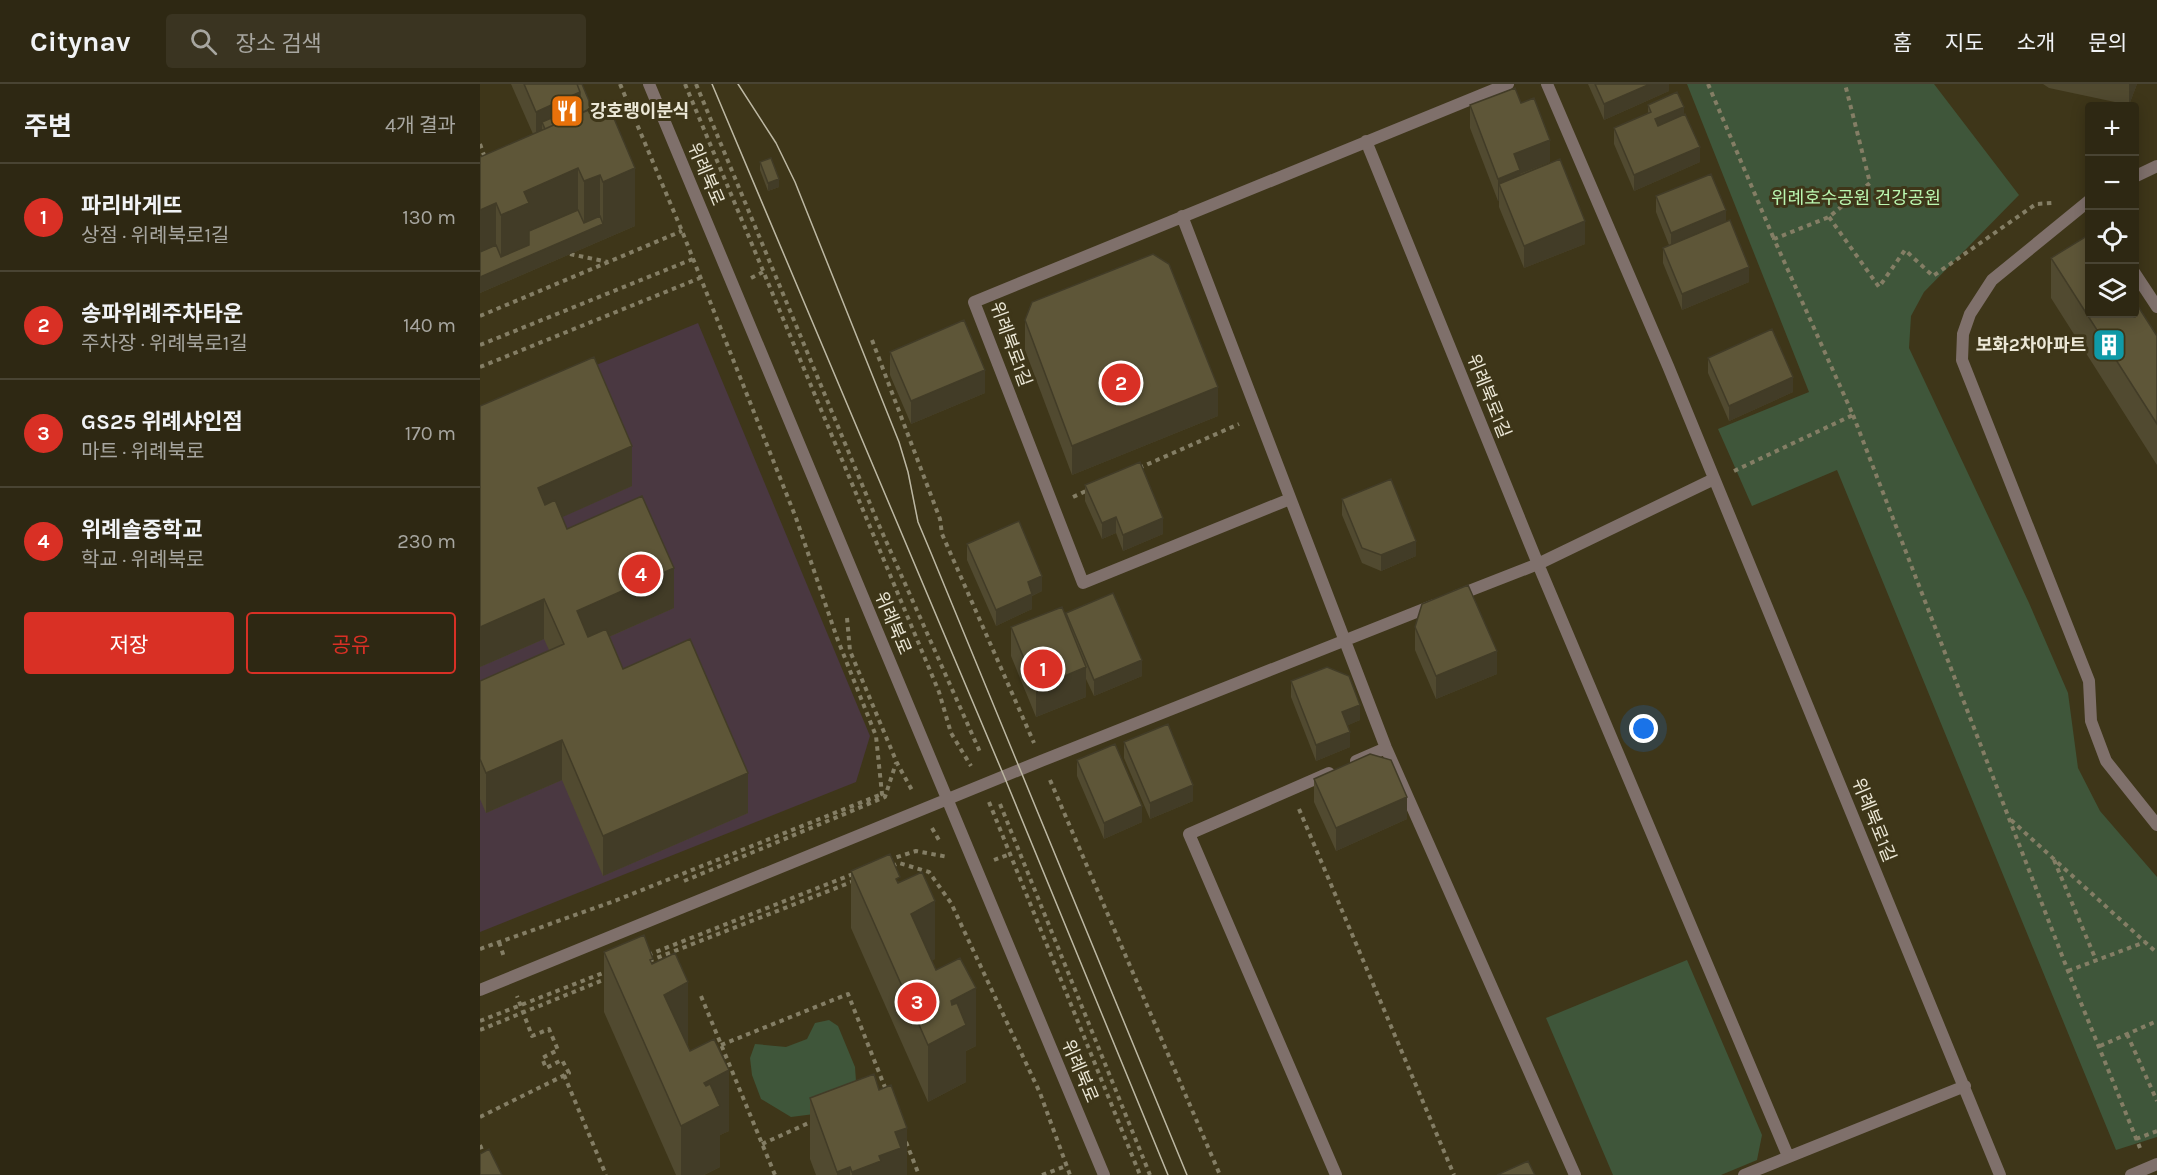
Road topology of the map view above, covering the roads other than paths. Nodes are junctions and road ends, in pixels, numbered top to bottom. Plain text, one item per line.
1 (649, 84) edge
2 (1508, 84) edge
3 (1547, 84) edge
4 (1365, 141) junction
5 (2157, 166) edge
6 (2139, 175) edge
7 (2085, 204) edge
8 (1182, 216) junction
9 (2139, 280) edge
10 (2157, 307) edge
11 (1714, 479) junction
12 (1290, 499) junction
13 (1538, 564) junction
14 (1346, 639) junction
15 (1386, 748) junction
16 (947, 800) junction
17 (2157, 825) edge
18 (480, 990) edge
19 (1965, 1086) junction
20 (1788, 1156) junction
21 (2157, 1164) edge
22 (1104, 1175) edge
23 (1336, 1175) edge
24 (1575, 1175) edge
25 (1744, 1175) edge
26 (2000, 1175) edge
27 (2131, 1175) edge

1 - 16 street, 위례북로
2 - 4 street, 위례북로1길
3 - 11 street, 위례북로1길
4 - 8 street, 위례북로1길
4 - 13 street, 위례북로1길
5 - 6 street
7 - 17 street
8 - 12 street
8 - 12 street, 위례북로1길
9 - 10 street
11 - 13 street
11 - 19 street, 위례북로1길
12 - 14 street
13 - 14 street
13 - 20 street, 위례북로1길
14 - 15 street
14 - 16 street
15 - 23 street
15 - 24 street
16 - 18 street
16 - 22 street, 위례북로
19 - 20 street
19 - 26 street, 위례북로1길
20 - 25 street
21 - 27 street

